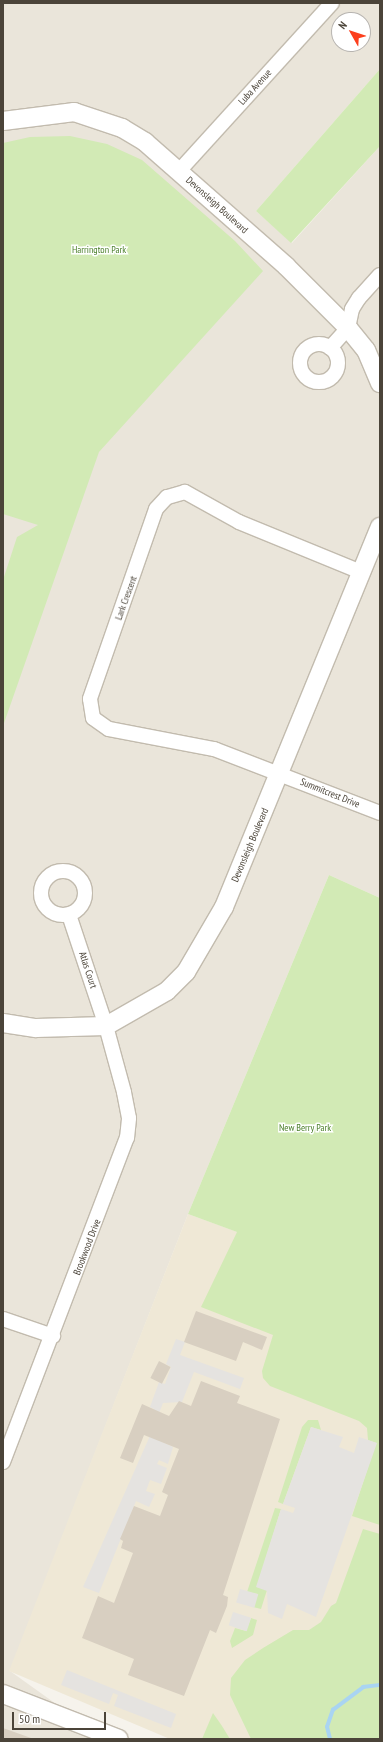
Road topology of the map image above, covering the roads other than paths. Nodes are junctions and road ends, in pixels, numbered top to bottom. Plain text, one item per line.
1 (332, 3) edge
2 (3, 121) edge
3 (179, 171) junction
4 (380, 275) edge
5 (348, 328) junction
6 (330, 348) dead end
7 (380, 383) edge
8 (380, 527) edge
9 (361, 572) junction
10 (280, 773) junction
11 (380, 813) edge
12 (69, 915) dead end
13 (3, 1023) edge
14 (106, 1026) junction
15 (3, 1319) edge
16 (53, 1336) junction
17 (3, 1462) edge
18 (3, 1694) edge
19 (119, 1739) edge

1 - 3 street, Luba Avenue
2 - 3 street, Devonsleigh Boulevard
3 - 5 street, Devonsleigh Boulevard
4 - 5 street
5 - 6 street
5 - 7 street, Devonsleigh Boulevard
8 - 9 street, Devonsleigh Boulevard
9 - 10 street, Devonsleigh Boulevard
9 - 10 street, Lark Crescent
10 - 11 street, Summitcrest Drive
10 - 14 street, Devonsleigh Boulevard
12 - 14 street, Atlas Court
13 - 14 street, Devonsleigh Boulevard
14 - 16 street, Brookwood Drive
15 - 16 street
16 - 17 street, Brookwood Drive
18 - 19 street

